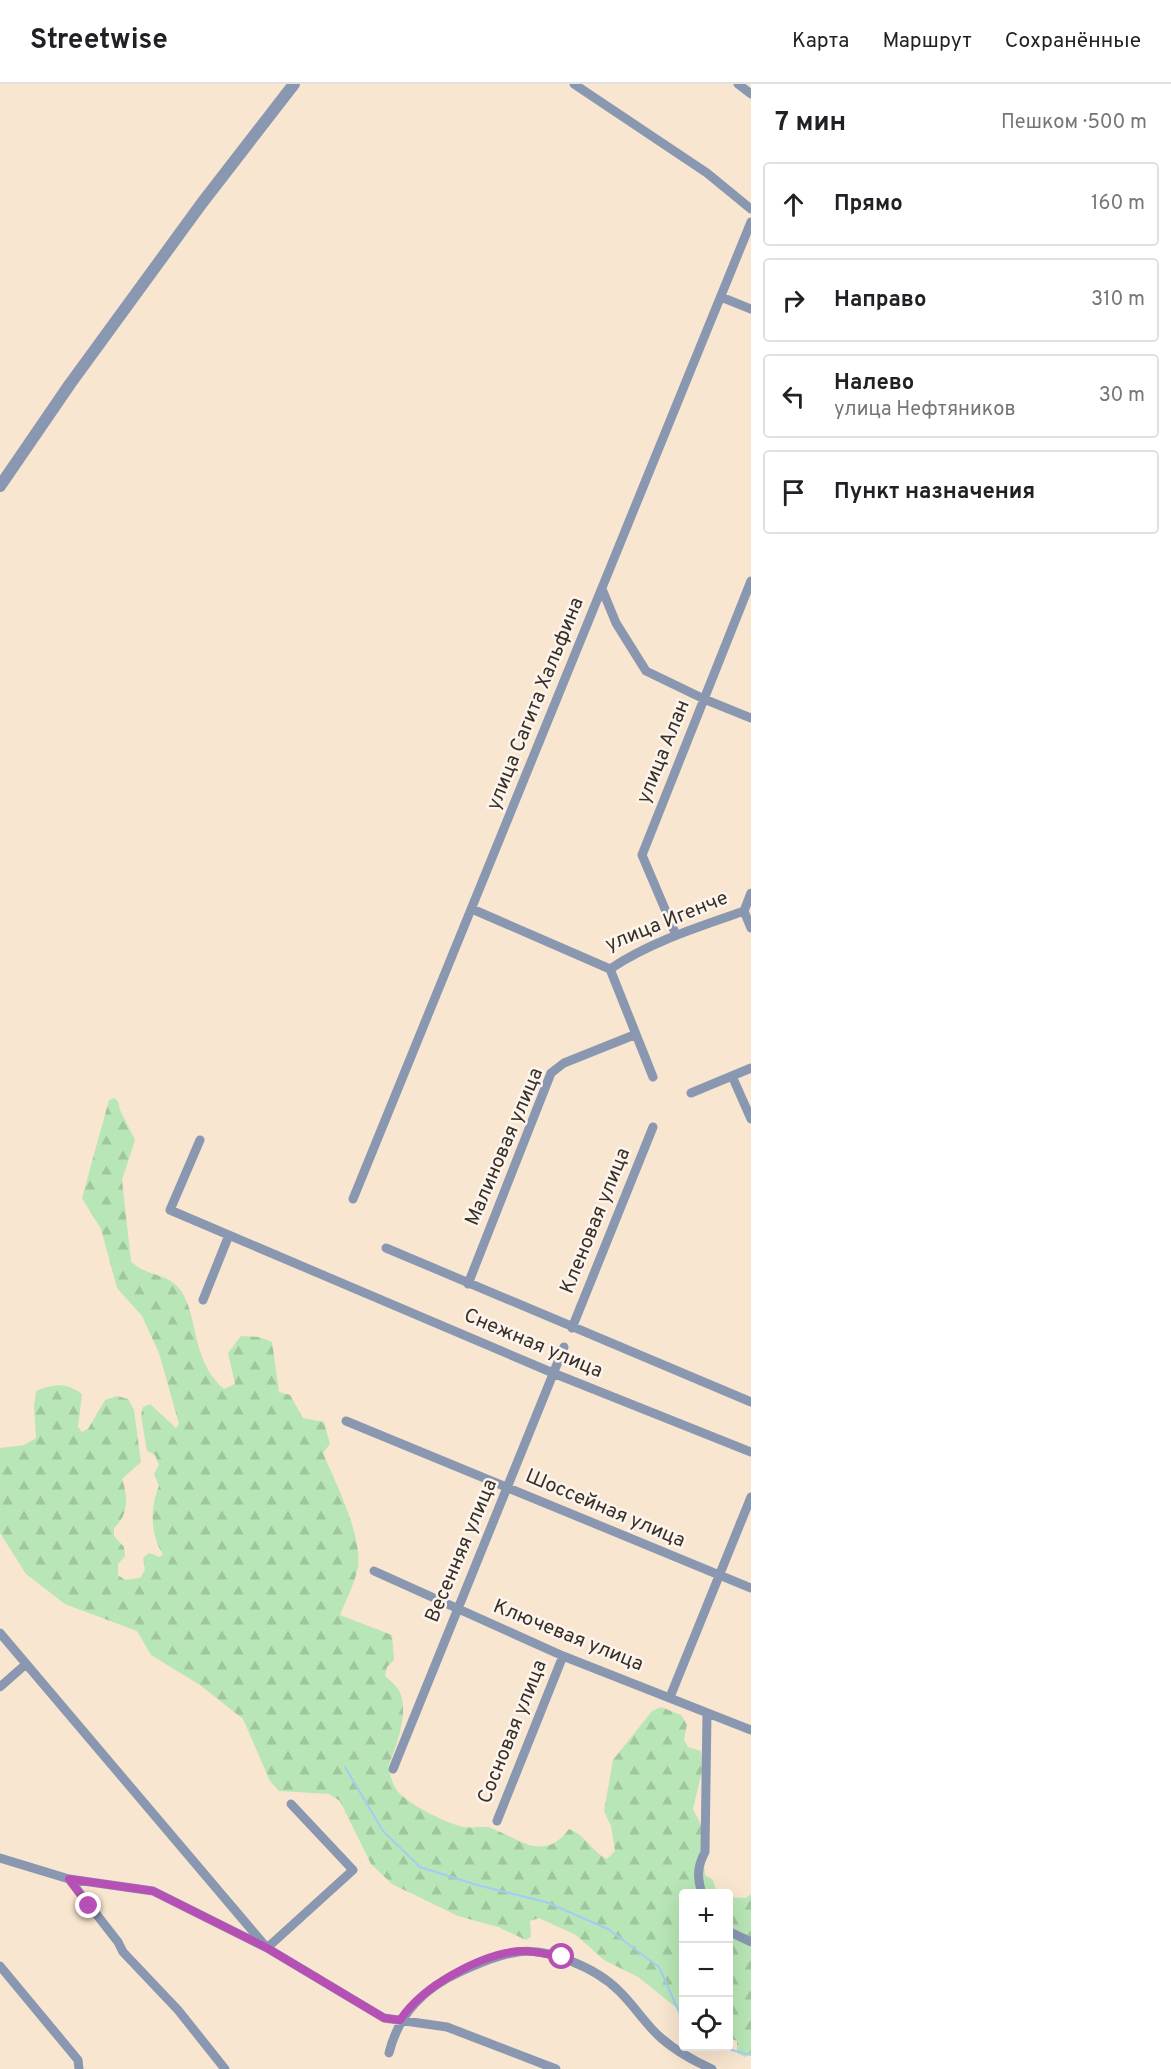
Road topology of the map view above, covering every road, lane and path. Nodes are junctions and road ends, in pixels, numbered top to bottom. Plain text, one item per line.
1 (294, 84) edge
2 (574, 84) edge
3 (738, 84) edge
4 (751, 94) edge
5 (751, 209) edge
6 (751, 222) edge
7 (721, 297) junction
8 (751, 309) edge
9 (0, 486) edge
10 (751, 580) edge
11 (602, 589) junction
12 (704, 699) junction
13 (751, 718) edge
14 (751, 893) edge
15 (472, 909) junction
16 (744, 911) junction
17 (751, 928) edge
18 (676, 935) junction
19 (610, 969) junction
20 (634, 1035) junction
21 (751, 1068) edge
22 (732, 1076) junction
23 (652, 1077) dead end
24 (691, 1093) dead end
25 (751, 1119) edge
26 (653, 1127) dead end
27 (200, 1140) dead end
28 (353, 1199) dead end
29 (229, 1235) junction
30 (386, 1248) dead end
31 (468, 1284) junction
32 (203, 1300) dead end
33 (572, 1328) junction
34 (564, 1347) dead end
35 (553, 1373) junction
36 (751, 1402) edge
37 (346, 1421) dead end
38 (751, 1452) edge
39 (508, 1488) junction
40 (751, 1497) edge
41 (374, 1571) dead end
42 (718, 1575) junction
43 (751, 1588) edge
44 (457, 1609) junction
45 (0, 1633) edge
46 (563, 1656) junction
47 (27, 1664) junction
48 (0, 1687) edge
49 (670, 1697) junction
50 (707, 1713) junction
51 (751, 1730) edge
52 (393, 1769) dead end
53 (291, 1804) dead end
54 (496, 1821) dead end
55 (0, 1858) edge
56 (69, 1879) junction
57 (701, 1889) edge
58 (733, 1933) edge
59 (751, 1942) edge
60 (267, 1948) junction
61 (0, 1966) edge
62 (400, 2020) junction
63 (389, 2053) dead end
64 (79, 2069) edge
65 (225, 2069) edge
66 (556, 2069) edge
67 (712, 2069) edge

1 - 9 street
2 - 5 street
3 - 4 street
6 - 7 street, улица Сагита Хальфина
7 - 8 street
7 - 11 street, улица Сагита Хальфина
10 - 12 street, улица Алан
11 - 12 street
11 - 15 street, улица Сагита Хальфина
12 - 13 street
12 - 18 street, улица Алан
14 - 16 street
15 - 19 street, улица Игенче
15 - 28 street, улица Сагита Хальфина
16 - 17 street
16 - 18 street, улица Игенче
18 - 19 street, улица Игенче
19 - 20 street
20 - 23 street
20 - 31 street, Малиновая улица
21 - 22 street
22 - 24 street
22 - 25 street
26 - 33 street, Кленовая улица
27 - 29 street, Снежная улица
29 - 32 street
29 - 35 street, Снежная улица
30 - 31 street
31 - 33 street
33 - 36 street
34 - 35 street, Весенняя улица
35 - 38 street, Снежная улица
35 - 39 street, Весенняя улица
37 - 39 street, Шоссейная улица
39 - 42 street, Шоссейная улица
39 - 44 street, Весенняя улица
40 - 42 street
41 - 44 street, Ключевая улица
42 - 43 street, Шоссейная улица
42 - 49 street
44 - 46 street, Ключевая улица
44 - 52 street, Весенняя улица
45 - 47 street
46 - 49 street, Ключевая улица
46 - 54 street, Сосновая улица
47 - 48 street
47 - 60 street
49 - 50 street, Ключевая улица
50 - 51 street, Ключевая улица
50 - 57 street
53 - 60 street
55 - 56 street
56 - 60 street
56 - 65 street
58 - 59 street
60 - 62 street
61 - 64 street
62 - 63 street
62 - 66 street
62 - 67 street

